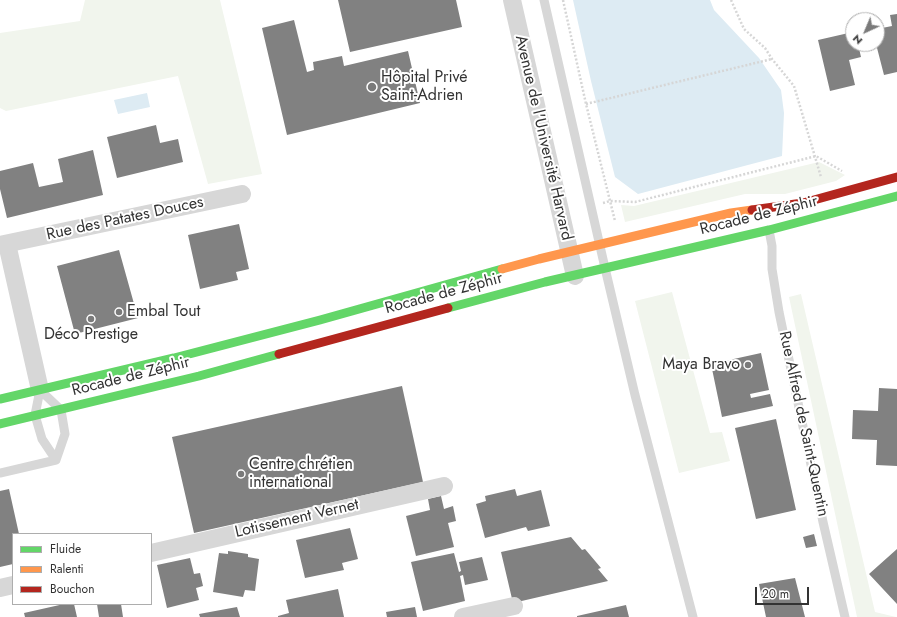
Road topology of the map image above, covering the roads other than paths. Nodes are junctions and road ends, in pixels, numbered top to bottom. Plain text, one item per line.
1 (512, 0) edge
2 (544, 0) edge
3 (897, 177) edge
4 (242, 194) dead end
5 (897, 196) edge
6 (769, 230) junction
7 (3, 244) edge
8 (599, 244) junction
9 (569, 252) junction
10 (605, 268) junction
11 (575, 276) junction
12 (40, 390) junction
13 (0, 399) edge
14 (60, 410) junction
15 (35, 416) junction
16 (0, 424) edge
17 (56, 460) junction
18 (0, 473) edge
19 (444, 486) dead end
20 (152, 553) edge
21 (12, 585) edge
22 (0, 588) edge
23 (514, 606) dead end
24 (463, 617) edge
25 (693, 617) edge
26 (845, 617) edge

1 - 9 street, Avenue de l'Université Harvard
2 - 8 lane
3 - 8 main road, Rocade de Zéphir
4 - 7 street, Rue des Patates Douces
5 - 6 main road, Rocade de Zéphir
6 - 10 main road, Rocade de Zéphir
6 - 26 lane, Rue Alfred de Saint-Quentin
7 - 12 street, Rue des Patates Douces
8 - 9 main road, Rocade de Zéphir
8 - 10 lane
9 - 11 street, Avenue de l'Université Harvard
9 - 12 main road, Rocade de Zéphir
10 - 11 main road, Rocade de Zéphir
10 - 25 lane
11 - 14 main road, Rocade de Zéphir
12 - 13 main road, Rocade de Zéphir
12 - 14 lane
12 - 15 lane
14 - 15 main road, Rocade de Zéphir
14 - 17 lane
15 - 16 main road, Rocade de Zéphir
15 - 17 lane
17 - 18 lane
19 - 20 street, Lotissement Vernet
21 - 22 street
23 - 24 street

